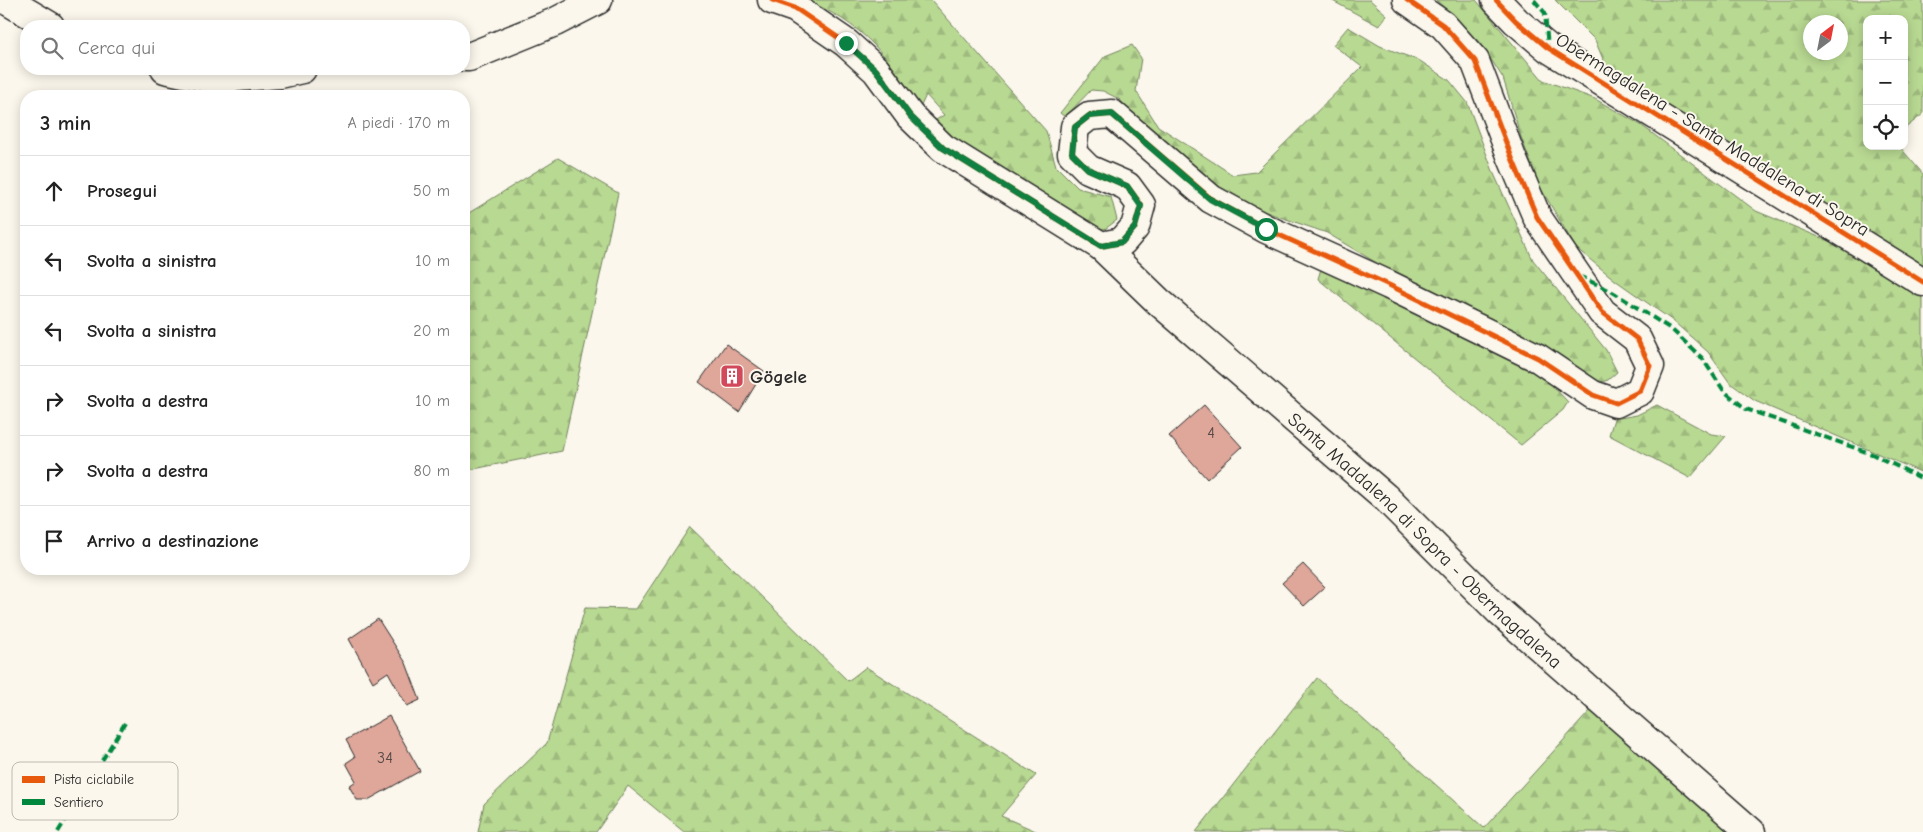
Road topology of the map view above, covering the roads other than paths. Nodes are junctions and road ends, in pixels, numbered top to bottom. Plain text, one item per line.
1 (6, 0) edge
2 (598, 0) edge
3 (772, 0) edge
4 (1406, 0) edge
5 (1496, 0) edge
6 (40, 20) edge
7 (470, 56) edge
8 (193, 75) edge
9 (266, 75) edge
10 (1101, 246) junction
11 (1923, 282) edge
12 (1751, 832) edge

1 - 6 street
2 - 7 street
3 - 10 street
4 - 10 street
5 - 11 street, Obermagdalena - Santa Maddalena di Sopra
8 - 9 street
10 - 12 street, Santa Maddalena di Sopra - Obermagdalena

